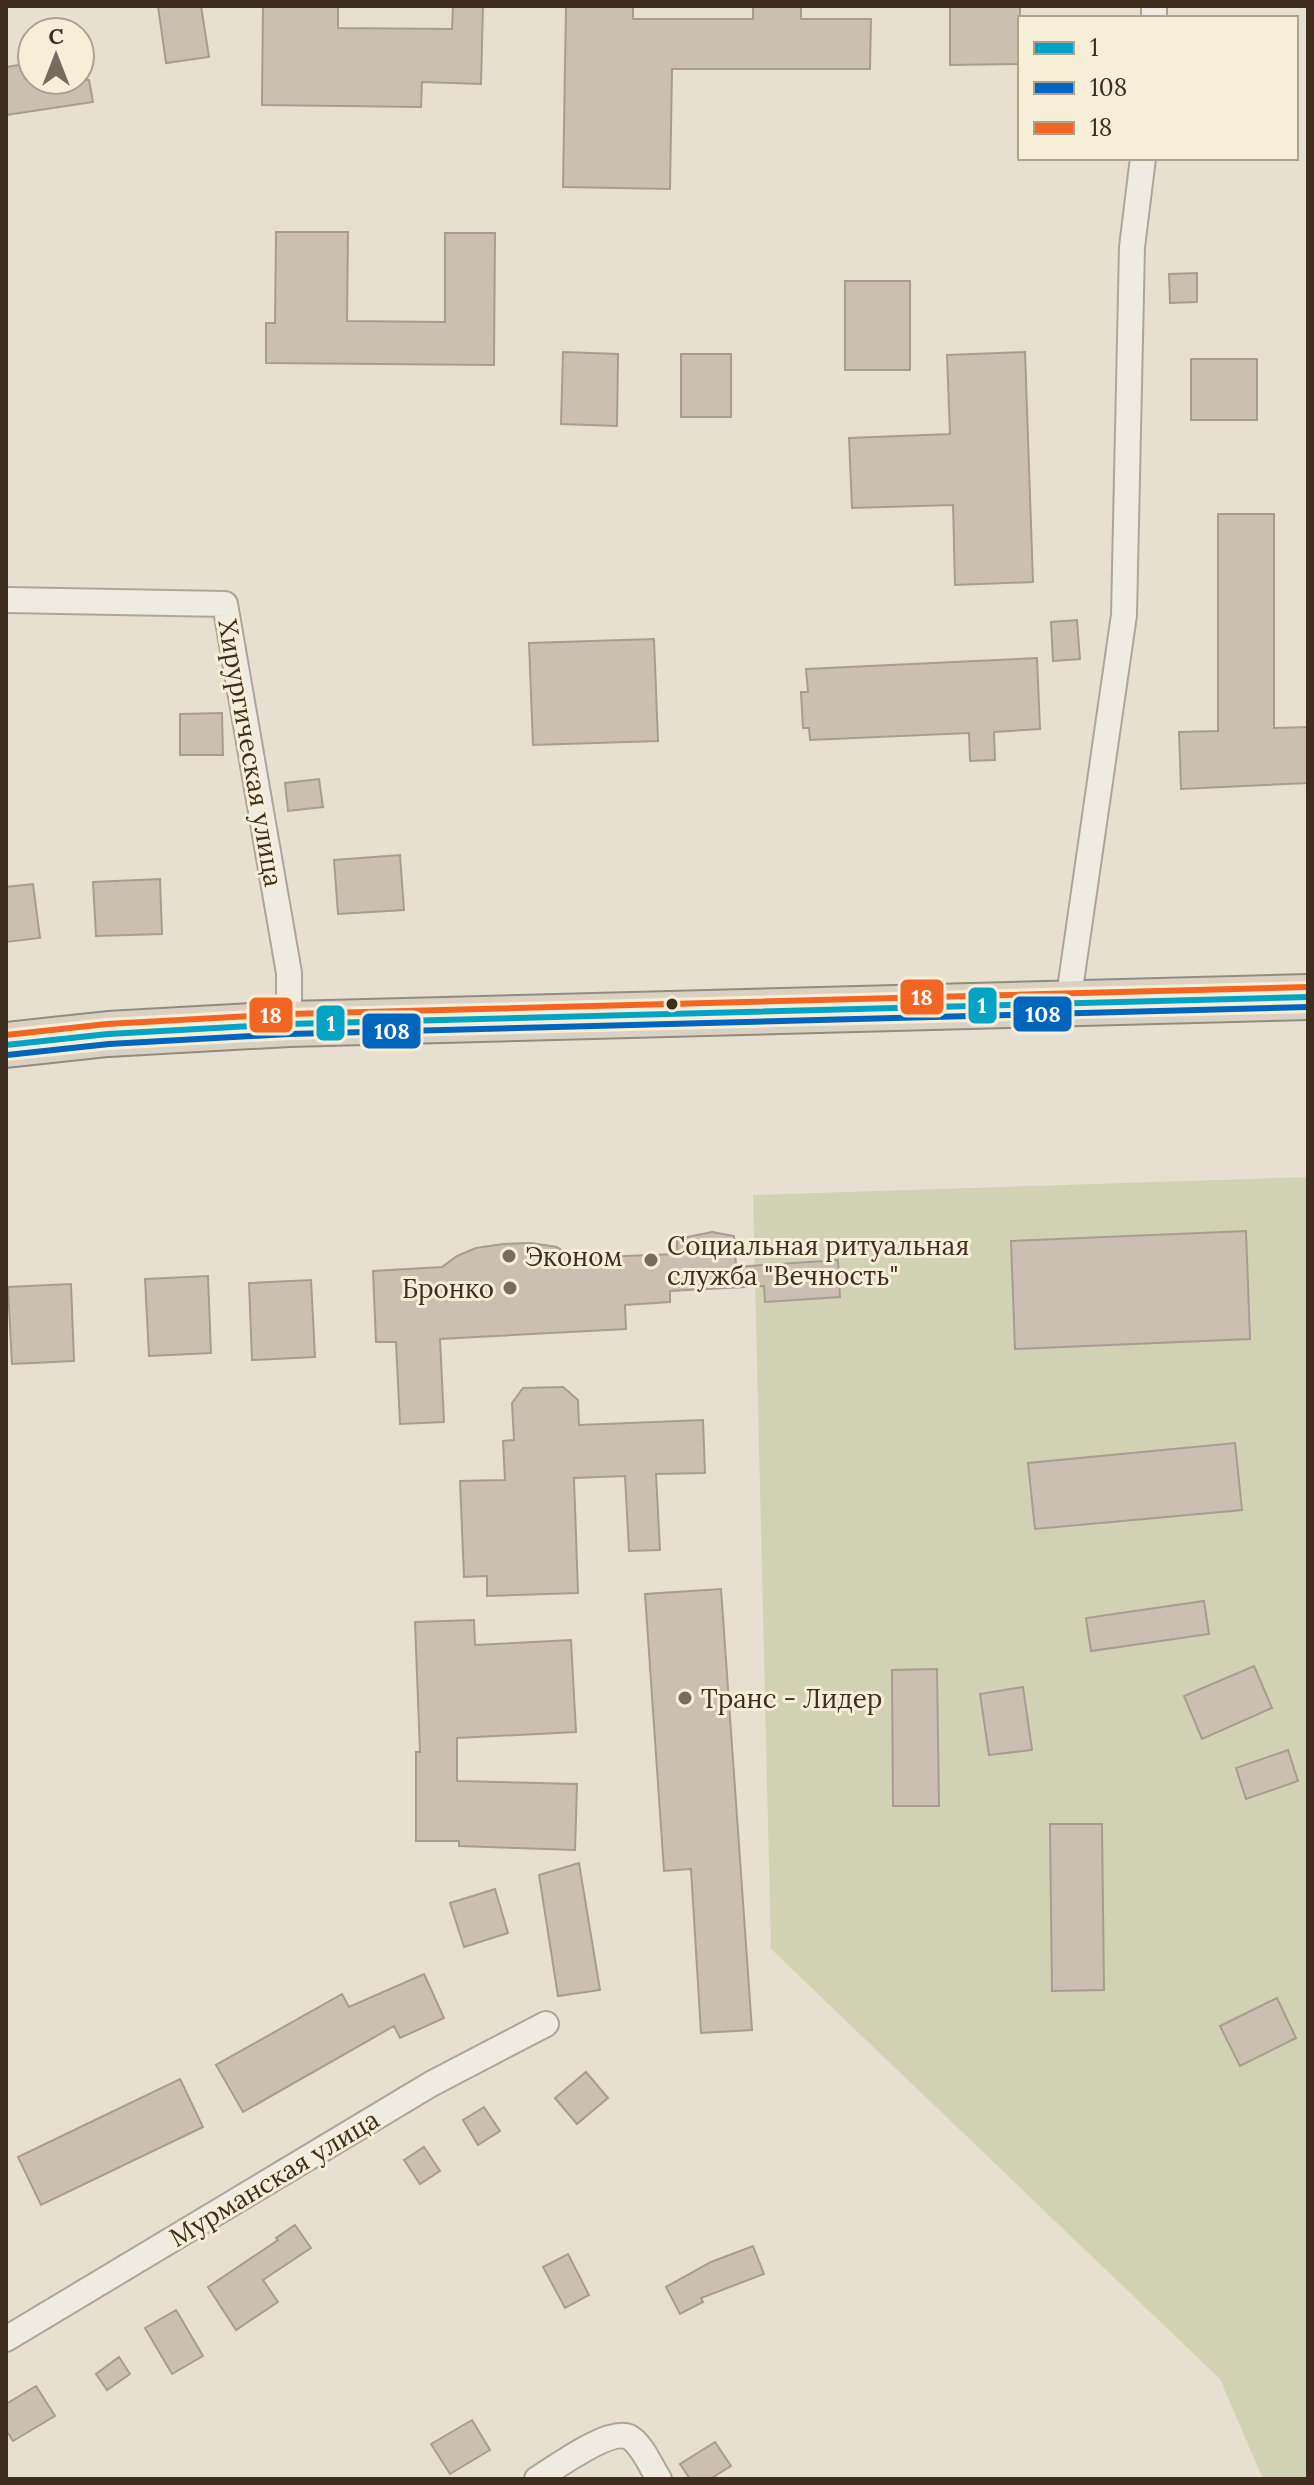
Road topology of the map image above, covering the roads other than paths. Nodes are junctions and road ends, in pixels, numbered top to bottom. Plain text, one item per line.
1 (1143, 160) edge
2 (6, 600) edge
3 (1308, 997) edge
4 (1068, 1003) junction
5 (289, 1024) junction
6 (6, 1045) edge
7 (546, 2024) dead end
8 (6, 2339) edge
9 (537, 2479) edge
10 (659, 2479) edge

1 - 4 street
2 - 5 street, Хирургическая улица
3 - 4 highway
4 - 5 highway
5 - 6 highway
7 - 8 street, Мурманская улица
9 - 10 street

